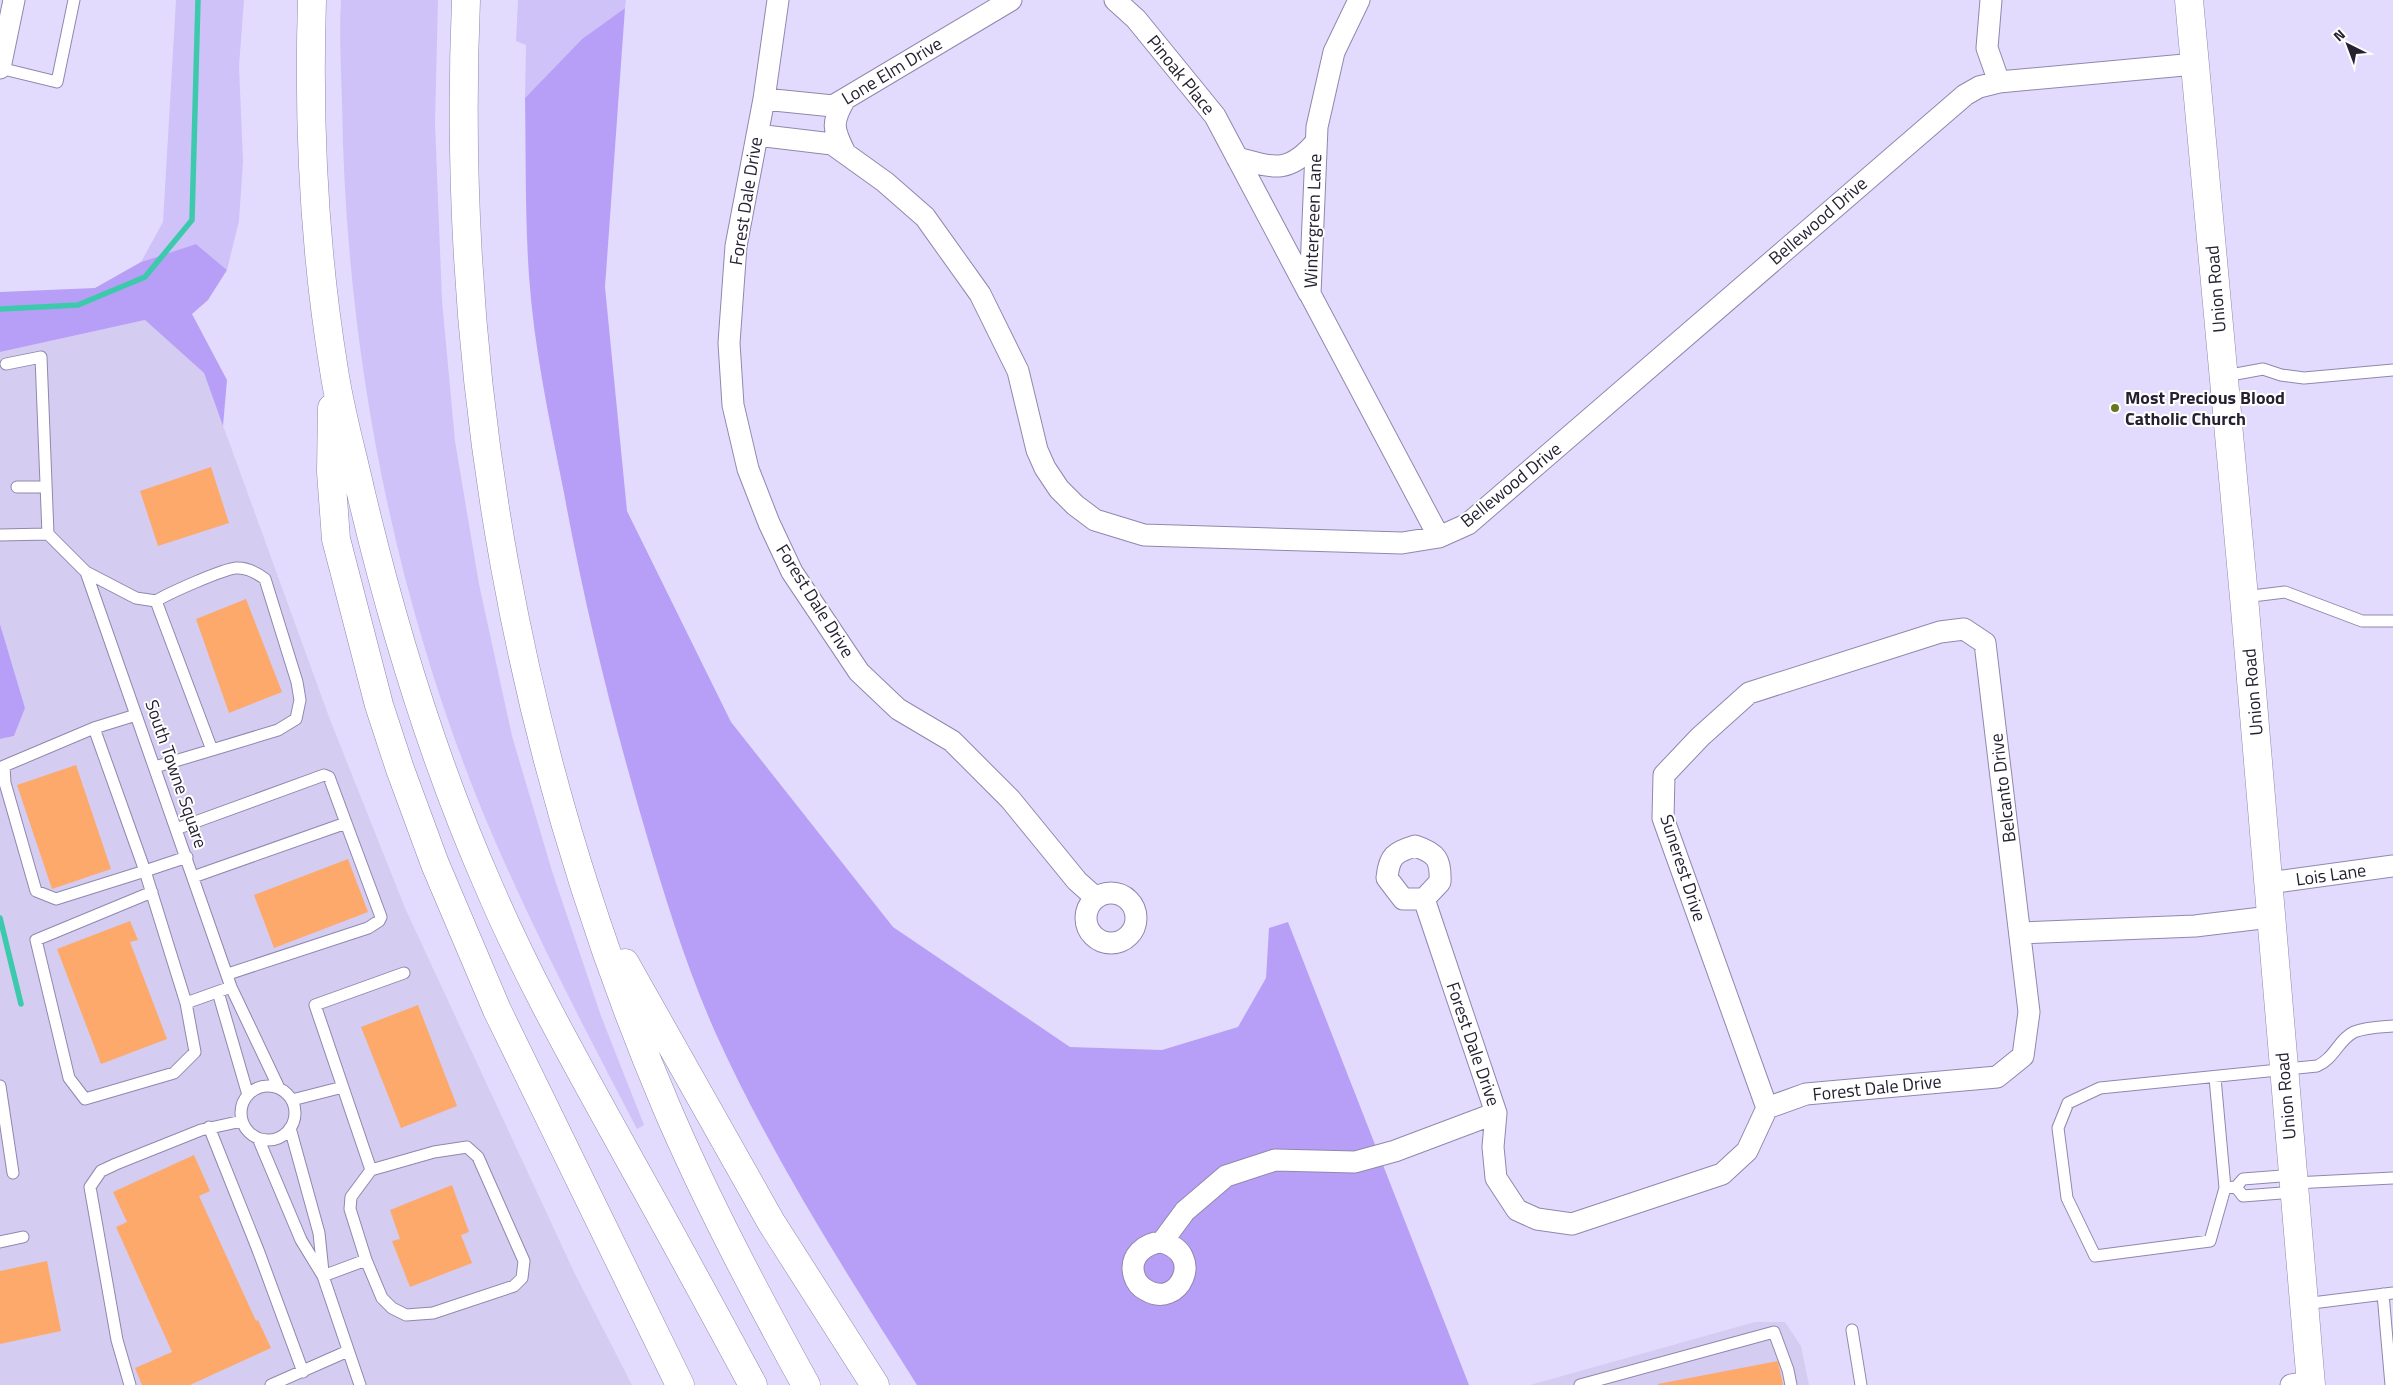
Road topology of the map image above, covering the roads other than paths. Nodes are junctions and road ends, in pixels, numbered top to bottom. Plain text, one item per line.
1 (74, 0) edge
2 (312, 0) edge
3 (466, 0) edge
4 (778, 0) edge
5 (1011, 0) edge
6 (1114, 0) edge
7 (1359, 0) edge
8 (1991, 0) edge
9 (2189, 0) edge
10 (9, 1) edge
11 (2195, 64) junction
12 (0, 68) edge
13 (1999, 82) junction
14 (764, 99) junction
15 (845, 99) junction
16 (757, 136) junction
17 (1316, 142) junction
18 (845, 153) junction
19 (1237, 158) junction
20 (1310, 294) junction
21 (6, 364) dead end
22 (2393, 370) edge
23 (334, 372) junction
24 (2225, 376) junction
25 (18, 487) dead end
26 (46, 487) junction
27 (48, 534) junction
28 (0, 535) edge
29 (1440, 536) junction
30 (86, 572) junction
31 (2244, 597) junction
32 (156, 601) junction
33 (2393, 621) edge
34 (1986, 643) joint
35 (136, 715) junction
36 (94, 728) junction
37 (212, 750) junction
38 (155, 768) junction
39 (346, 823) junction
40 (176, 828) junction
41 (187, 857) junction
42 (2393, 866) edge
43 (145, 871) junction
44 (193, 877) junction
45 (2268, 883) junction
46 (152, 892) junction
47 (1096, 898) dead end
48 (588, 899) junction
49 (1424, 899) dead end
50 (2270, 918) junction
51 (2021, 933) junction
52 (404, 973) dead end
53 (228, 974) junction
54 (231, 987) junction
55 (218, 992) junction
56 (186, 1003) junction
57 (2393, 1026) edge
58 (2284, 1071) junction
59 (2215, 1078) junction
60 (0, 1086) edge
61 (343, 1087) junction
62 (278, 1088) junction
63 (248, 1095) junction
64 (292, 1100) junction
65 (1767, 1108) junction
66 (1496, 1113) junction
67 (242, 1121) junction
68 (208, 1128) junction
69 (290, 1128) junction
70 (258, 1138) junction
71 (371, 1170) junction
72 (13, 1173) dead end
73 (2393, 1178) edge
74 (2294, 1183) junction
75 (2230, 1187) junction
76 (23, 1238) dead end
77 (0, 1242) edge
78 (1162, 1242) dead end
79 (366, 1260) junction
80 (323, 1276) junction
81 (2388, 1294) edge
82 (2304, 1304) junction
83 (1852, 1330) dead end
84 (2390, 1349) edge
85 (348, 1351) junction
86 (303, 1372) junction
87 (2305, 1384) edge
88 (130, 1385) edge
89 (272, 1385) edge
90 (360, 1385) edge
91 (680, 1385) edge
92 (753, 1385) edge
93 (806, 1385) edge
94 (874, 1385) edge
95 (1580, 1385) edge
96 (1791, 1385) edge
97 (1861, 1385) edge
98 (2391, 1385) edge

1 - 12 lane
2 - 23 main road
3 - 48 main road
4 - 14 street, Forest Dale Drive
5 - 15 street, Lone Elm Drive
6 - 19 street, Pinoak Place
7 - 17 street, Wintergreen Lane
8 - 13 street
9 - 11 main road, Union Road
10 - 12 street
11 - 13 street, Bellewood Drive
11 - 24 main road, Union Road
13 - 29 street, Bellewood Drive
14 - 15 street, Lone Elm Drive
14 - 16 street, Forest Dale Drive
15 - 18 street, Bellewood Drive
16 - 18 street, Bellewood Drive
16 - 47 street, Forest Dale Drive
17 - 19 street
17 - 20 street, Wintergreen Lane
18 - 29 street, Bellewood Drive
19 - 20 street, Pinoak Place
20 - 29 street, Wintergreen Lane
21 - 26 lane
22 - 24 lane
23 - 91 main road
23 - 92 main road
24 - 31 main road, Union Road
25 - 26 lane
26 - 27 lane
27 - 28 lane
27 - 30 lane
30 - 32 lane
30 - 35 lane, South Towne Square
31 - 33 lane
31 - 45 main road, Union Road
32 - 37 lane
32 - 37 lane
34 - 51 street, Belcanto Drive
34 - 65 street, Sunerest Drive
35 - 36 lane
35 - 38 lane, South Towne Square
36 - 43 lane
36 - 43 lane
37 - 38 lane
38 - 40 lane, South Towne Square
39 - 40 lane
39 - 44 lane
39 - 53 lane
40 - 41 lane, South Towne Square
41 - 43 lane
41 - 44 lane, South Towne Square
42 - 45 street, Lois Lane
43 - 46 lane
44 - 53 lane, South Towne Square
45 - 50 main road, Union Road
46 - 56 lane
46 - 56 lane
48 - 93 main road
48 - 94 main road
49 - 66 street, Forest Dale Drive
50 - 51 street
50 - 58 main road, Union Road
51 - 65 street, Forest Dale Drive
52 - 61 lane
53 - 54 lane, South Towne Square
54 - 55 lane
54 - 62 lane, South Towne Square
55 - 56 lane
55 - 63 lane
57 - 58 lane
58 - 59 lane
58 - 74 main road, Union Road
59 - 75 lane
59 - 75 lane
60 - 72 lane
61 - 64 lane
61 - 71 lane
62 - 63 lane
62 - 64 lane, South Towne Square
63 - 67 lane
64 - 69 lane
65 - 66 street, Forest Dale Drive
66 - 78 street
67 - 68 lane
67 - 70 lane
68 - 86 lane
68 - 88 lane
69 - 70 lane
69 - 80 lane
70 - 80 lane
71 - 79 lane
71 - 79 lane
73 - 74 lane
74 - 75 lane
74 - 75 lane
74 - 82 main road, Union Road
76 - 77 lane
79 - 80 lane
80 - 85 lane
81 - 82 lane
81 - 84 lane
82 - 87 main road, Union Road
83 - 97 lane
84 - 98 lane
85 - 86 lane
85 - 90 lane
86 - 89 lane
95 - 96 lane

